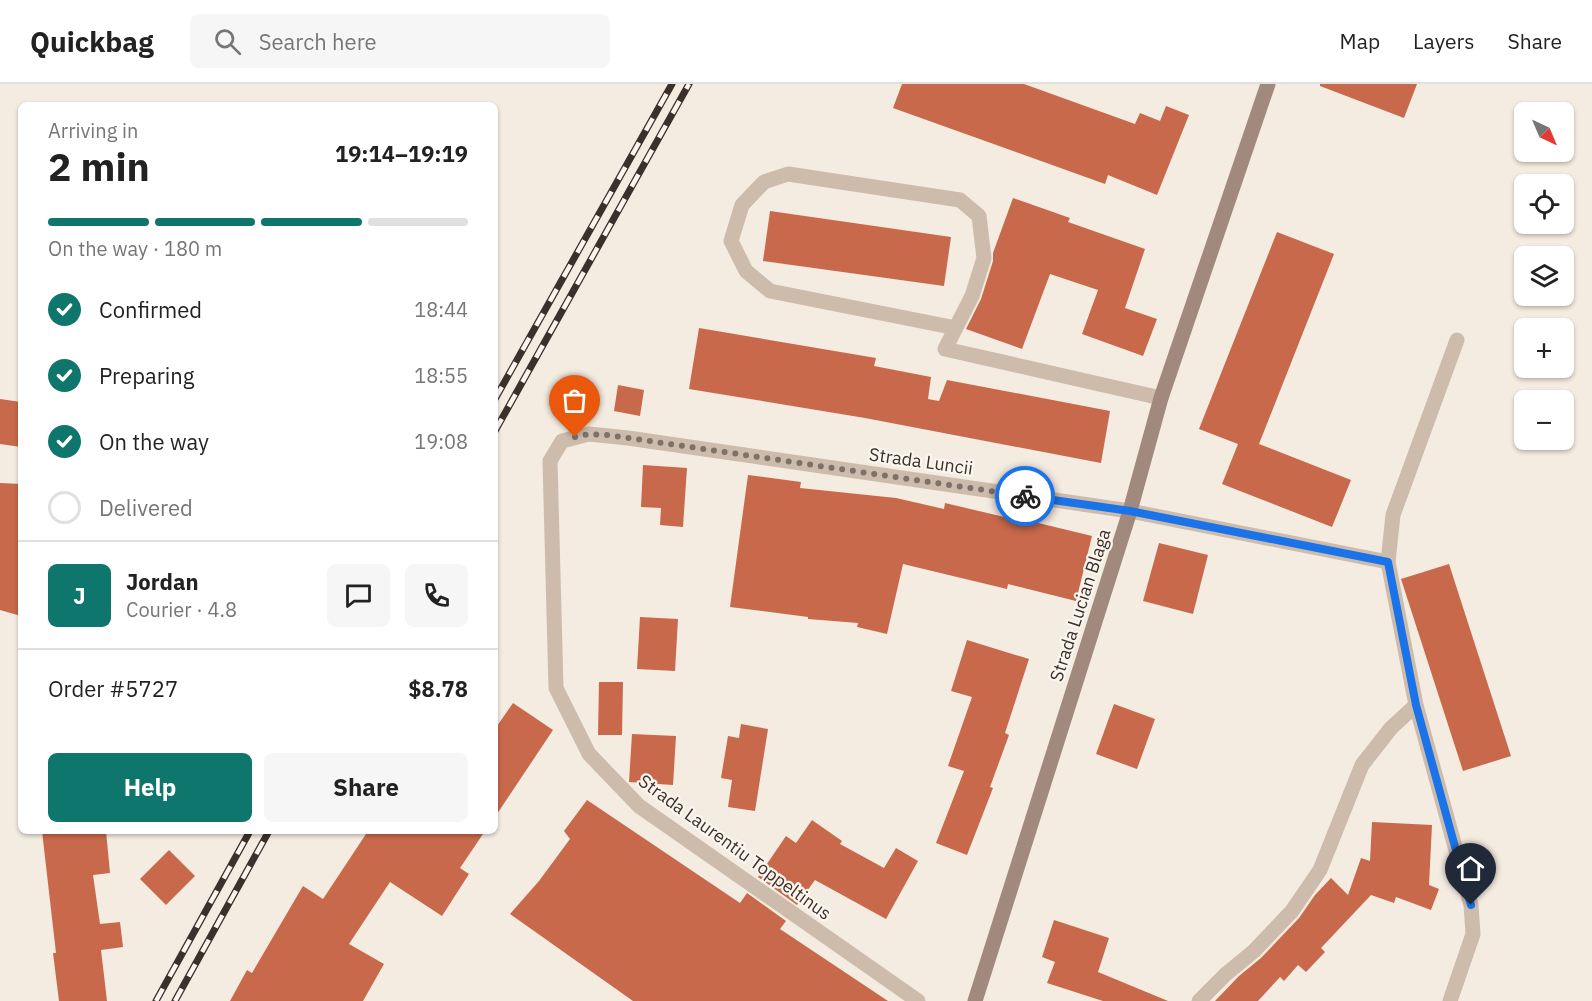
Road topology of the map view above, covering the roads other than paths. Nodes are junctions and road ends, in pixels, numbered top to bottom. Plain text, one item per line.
1 (1269, 84) edge
2 (956, 328) junction
3 (1457, 340) dead end
4 (1161, 398) junction
5 (589, 434) joint
6 (1130, 511) junction
7 (1388, 562) junction
8 (1416, 705) junction
9 (918, 1001) edge
10 (975, 1001) edge
11 (1199, 1001) edge
12 (1450, 1001) edge

1 - 4 street, Strada Lucian Blaga
2 - 2 street
2 - 4 street
3 - 7 street
4 - 6 street, Strada Lucian Blaga
5 - 6 street, Strada Luncii
5 - 9 street, Strada Laurentiu Toppeltinus
6 - 7 street, Strada Luncii
6 - 10 street, Strada Lucian Blaga
7 - 8 street
8 - 11 street
8 - 12 street

